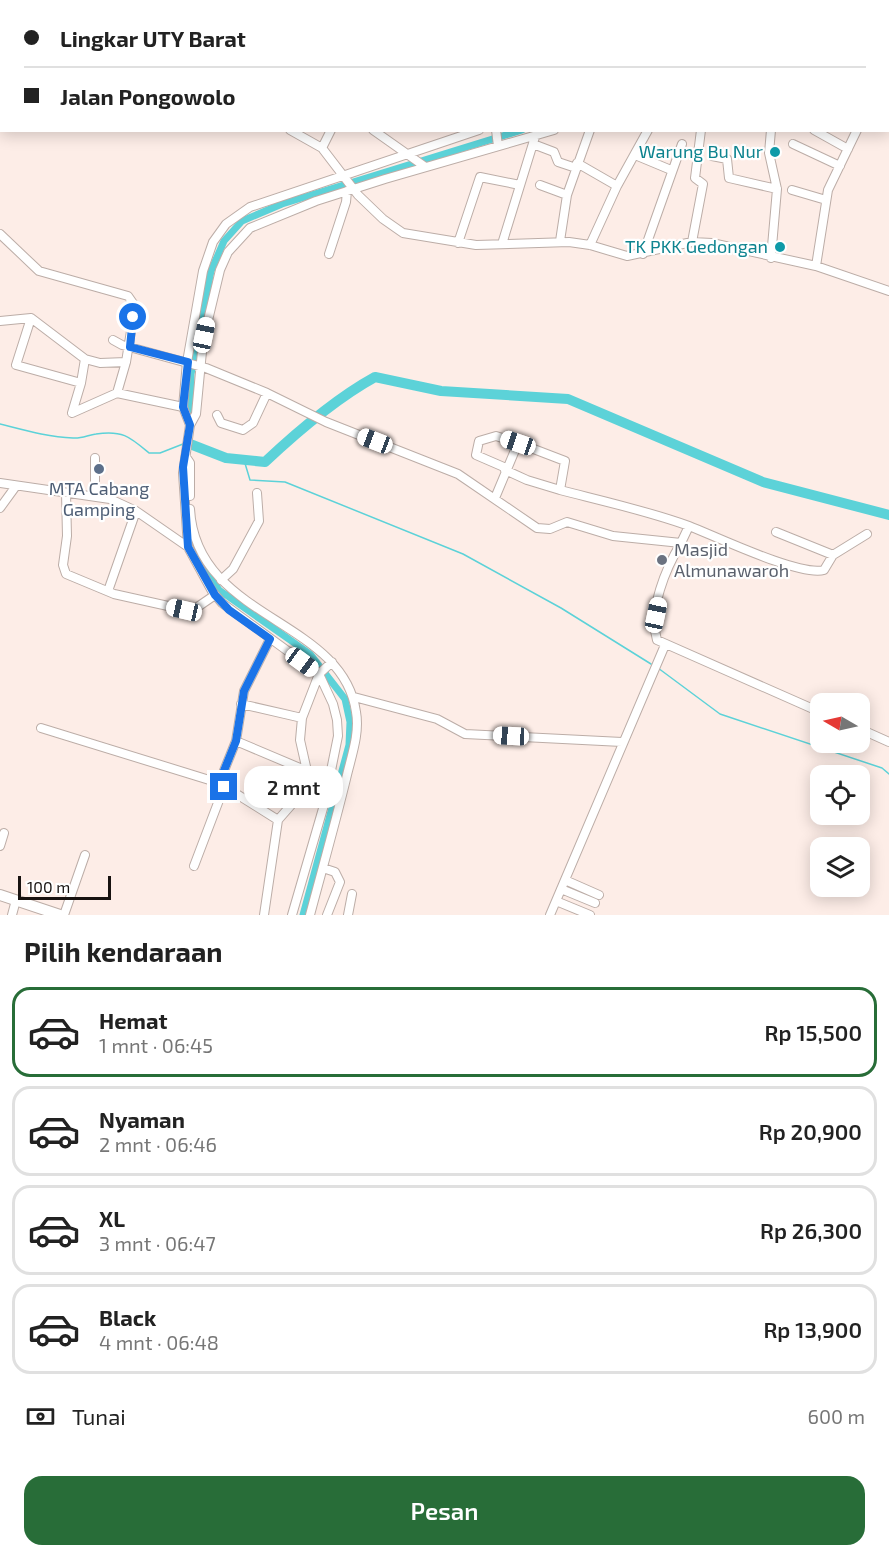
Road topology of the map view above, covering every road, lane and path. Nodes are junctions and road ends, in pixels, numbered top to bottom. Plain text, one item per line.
1 (297, 132) edge
2 (331, 132) edge
3 (376, 132) edge
4 (473, 132) edge
5 (550, 132) edge
6 (589, 132) edge
7 (647, 132) edge
8 (701, 132) edge
9 (771, 132) edge
10 (818, 132) edge
11 (857, 132) edge
12 (497, 139) edge
13 (534, 140) junction
14 (682, 144) dead end
15 (792, 144) dead end
16 (322, 148) junction
17 (848, 149) junction
18 (409, 154) junction
19 (635, 155) junction
20 (712, 156) dead end
21 (423, 165) junction
22 (577, 166) junction
23 (840, 166) junction
24 (671, 170) junction
25 (345, 175) junction
26 (520, 185) junction
27 (540, 185) dead end
28 (617, 186) junction
29 (351, 189) junction
30 (777, 189) junction
31 (792, 190) dead end
32 (567, 195) junction
33 (826, 200) junction
34 (0, 234) edge
35 (560, 241) junction
36 (692, 242) junction
37 (458, 243) junction
38 (502, 244) junction
39 (590, 245) junction
40 (329, 254) dead end
41 (643, 255) junction
42 (771, 258) junction
43 (816, 266) junction
44 (889, 291) edge
45 (31, 318) junction
46 (0, 321) edge
47 (113, 340) dead end
48 (130, 347) junction
49 (85, 359) junction
50 (126, 362) junction
51 (193, 364) junction
52 (81, 383) junction
53 (117, 393) junction
54 (267, 393) junction
55 (183, 407) junction
56 (217, 415) dead end
57 (189, 428) junction
58 (518, 443) junction
59 (95, 458) dead end
60 (188, 458) junction
61 (506, 469) junction
62 (0, 483) edge
63 (16, 486) junction
64 (560, 490) junction
65 (66, 493) junction
66 (257, 493) dead end
67 (95, 496) junction
68 (495, 498) junction
69 (0, 508) edge
70 (136, 511) junction
71 (689, 526) junction
72 (777, 532) dead end
73 (867, 534) dead end
74 (681, 543) junction
75 (188, 547) junction
76 (833, 555) junction
77 (215, 581) junction
78 (108, 591) junction
79 (215, 595) junction
80 (270, 639) junction
81 (664, 645) junction
82 (326, 668) junction
83 (354, 697) junction
84 (241, 704) junction
85 (810, 708) edge
86 (302, 718) junction
87 (41, 728) dead end
88 (870, 733) edge
89 (236, 741) junction
90 (622, 742) junction
91 (889, 742) edge
92 (307, 771) junction
93 (221, 785) junction
94 (278, 820) junction
95 (4, 833) dead end
96 (0, 846) edge
97 (86, 855) dead end
98 (194, 866) dead end
99 (323, 868) junction
100 (565, 880) junction
101 (561, 889) junction
102 (352, 894) dead end
103 (599, 894) dead end
104 (0, 895) edge
105 (16, 900) junction
106 (556, 901) junction
107 (596, 903) dead end
108 (12, 915) edge
109 (62, 915) edge
110 (264, 915) edge
111 (292, 915) edge
112 (310, 915) edge
113 (327, 915) edge
114 (348, 915) edge
115 (550, 915) edge
116 (590, 915) edge

1 - 16 street
2 - 16 street
3 - 18 street
4 - 18 street
5 - 13 street
6 - 22 street
7 - 19 street
8 - 36 street
9 - 30 street
10 - 17 street
11 - 17 street
12 - 13 street
12 - 21 street
13 - 22 street
13 - 26 street
14 - 24 street
15 - 23 street
16 - 25 street
17 - 23 street
18 - 21 street
18 - 25 street
19 - 24 street
19 - 28 street
20 - 30 street
21 - 29 street
22 - 28 street
22 - 32 street
23 - 33 street
24 - 41 street
25 - 29 street
25 - 51 street
26 - 37 street
26 - 38 street
27 - 32 street
28 - 39 street
29 - 37 street
29 - 40 street
29 - 51 street
30 - 42 street
31 - 33 street
32 - 35 street
33 - 43 street
34 - 48 street
35 - 38 street
35 - 39 street
36 - 41 street
36 - 42 street
37 - 38 street
39 - 41 street
42 - 43 street
43 - 44 street
45 - 46 street
45 - 49 street
45 - 52 street
47 - 48 street
48 - 50 street
48 - 51 street
49 - 50 street
49 - 52 street
50 - 53 street
51 - 54 street
51 - 55 street
51 - 57 street
52 - 53 street
53 - 55 street
54 - 56 street
54 - 68 street
55 - 57 street
57 - 60 street
58 - 61 street
58 - 61 street
58 - 64 street
59 - 67 street
60 - 75 street
60 - 77 street
61 - 64 street
61 - 68 street
62 - 63 street
63 - 65 street
63 - 69 street
64 - 71 street
65 - 67 street
65 - 78 street
66 - 77 street
67 - 70 street
68 - 74 street
70 - 75 street
70 - 78 street
71 - 74 street
71 - 76 street
72 - 76 street
73 - 76 street
74 - 81 street
75 - 77 street
77 - 79 street
77 - 82 street
78 - 79 street
79 - 80 street
80 - 82 street
80 - 84 street
81 - 85 street
81 - 90 street
82 - 83 street
82 - 86 street
82 - 111 street
83 - 90 street
83 - 99 street
84 - 86 street
84 - 89 street
86 - 92 street
87 - 93 street
88 - 91 street
89 - 92 street
89 - 93 street
90 - 100 street
92 - 94 street
93 - 94 street
93 - 98 street
94 - 110 street
95 - 96 street
97 - 109 street
99 - 112 street
99 - 113 street
100 - 101 street
100 - 103 street
101 - 106 street
101 - 107 street
102 - 114 street
104 - 105 main road
105 - 108 street
105 - 109 main road
106 - 115 street
106 - 116 street

